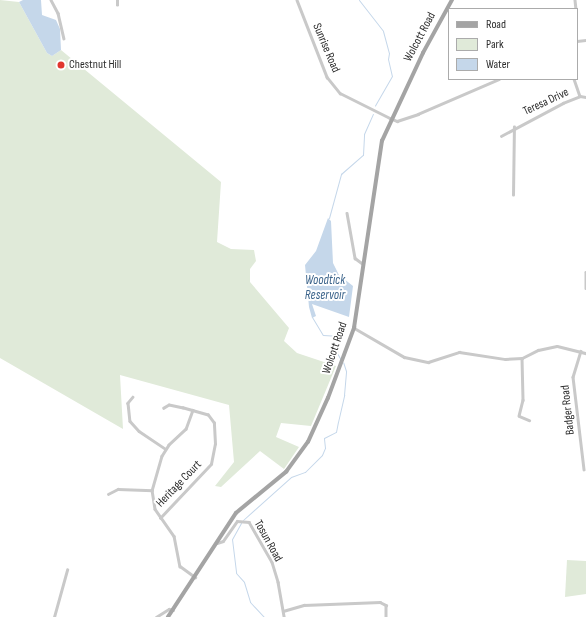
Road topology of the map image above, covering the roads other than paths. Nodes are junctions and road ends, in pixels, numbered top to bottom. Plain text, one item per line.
1 (51, 0) edge
2 (117, 0) edge
3 (297, 0) edge
4 (452, 0) edge
5 (117, 5) dead end
6 (64, 38) dead end
7 (497, 80) edge
8 (574, 80) edge
9 (580, 96) junction
10 (586, 97) edge
11 (390, 118) junction
12 (514, 127) junction
13 (500, 136) dead end
14 (513, 195) dead end
15 (347, 213) dead end
16 (363, 264) junction
17 (586, 272) edge
18 (586, 288) edge
19 (354, 328) junction
20 (581, 351) junction
21 (586, 353) edge
22 (522, 358) junction
23 (132, 397) dead end
24 (164, 408) dead end
25 (193, 410) junction
26 (528, 420) dead end
27 (166, 449) junction
28 (584, 469) dead end
29 (152, 490) junction
30 (108, 494) dead end
31 (160, 518) junction
32 (215, 544) junction
33 (67, 570) dead end
34 (195, 577) junction
35 (173, 611) junction
36 (283, 611) junction
37 (54, 617) edge
38 (156, 617) edge
39 (168, 617) edge
40 (284, 617) edge
41 (386, 617) edge

1 - 6 street
2 - 5 street
3 - 11 street, Sunrise Road
4 - 11 main road, Wolcott Road
7 - 11 street
8 - 9 street
9 - 10 street, Teresa Drive
9 - 12 street, Teresa Drive
11 - 16 main road, Wolcott Road
12 - 13 street, Teresa Drive
12 - 14 street, Teresa Drive
15 - 16 street
16 - 19 main road, Wolcott Road
17 - 18 street
19 - 22 street
19 - 32 main road, Wolcott Road
20 - 21 street
20 - 22 street
20 - 28 street, Badger Road
22 - 26 street
23 - 27 street
24 - 25 street, Heritage Court
25 - 27 street
25 - 31 street, Heritage Court
27 - 29 street
29 - 30 street
29 - 31 street
31 - 34 street
32 - 34 main road, Wolcott Road
32 - 36 street, Tosun Road
33 - 37 street
34 - 35 main road, Wolcott Road
35 - 38 street
35 - 39 main road, Wolcott Road
36 - 40 street, Tosun Road
36 - 41 street

